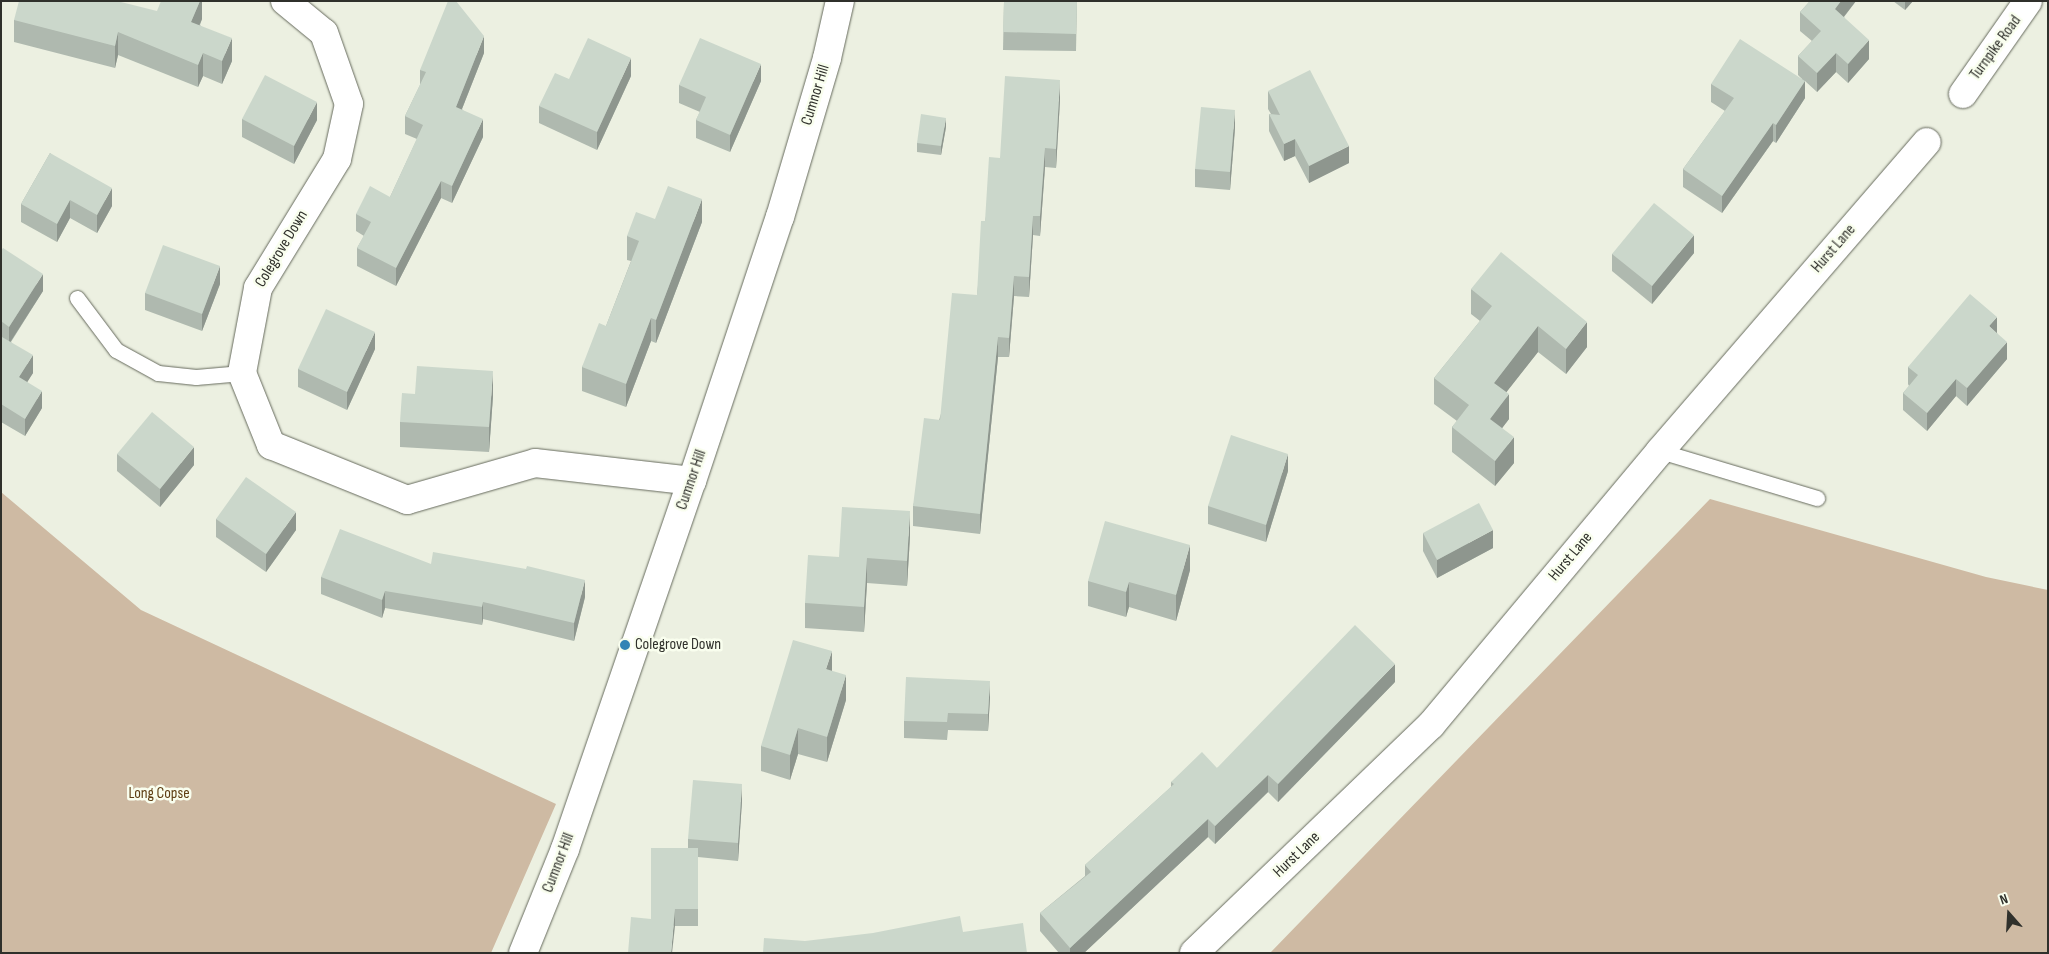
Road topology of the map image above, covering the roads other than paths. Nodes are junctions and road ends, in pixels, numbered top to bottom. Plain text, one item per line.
1 (285, 1) edge
2 (840, 1) edge
3 (2028, 1) edge
4 (1963, 94) dead end
5 (1927, 142) dead end
6 (77, 298) dead end
7 (242, 373) junction
8 (1660, 451) junction
9 (692, 480) junction
10 (1817, 498) dead end
11 (523, 953) edge
12 (1194, 953) edge

1 - 7 street, Colegrove Down
2 - 9 street, Cumnor Hill
3 - 4 street, Turnpike Road
5 - 8 street, Hurst Lane
6 - 7 lane
7 - 9 street
8 - 10 lane
8 - 12 street, Hurst Lane
9 - 11 street, Cumnor Hill

